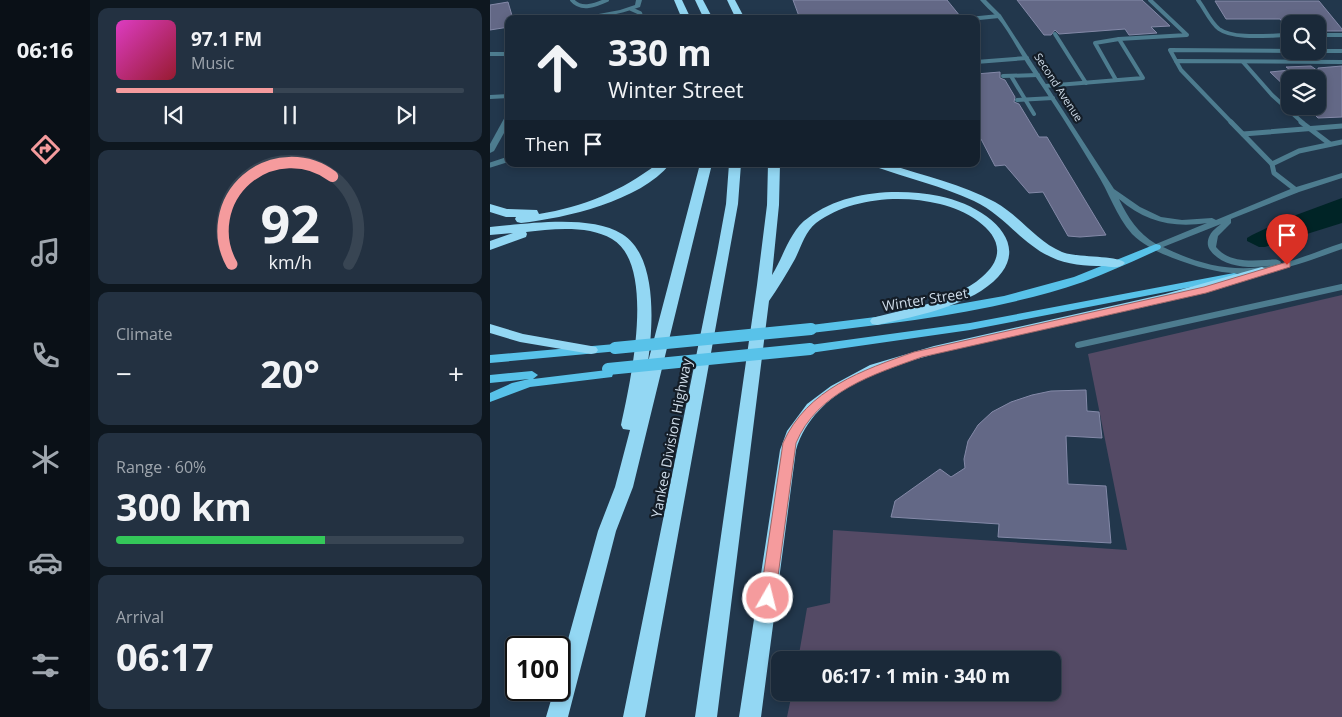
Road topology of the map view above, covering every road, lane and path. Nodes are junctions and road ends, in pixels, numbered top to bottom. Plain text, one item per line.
1 (572, 0) edge
2 (606, 0) edge
3 (639, 0) edge
4 (678, 0) edge
5 (699, 0) edge
6 (731, 0) edge
7 (983, 0) edge
8 (1150, 0) edge
9 (1198, 0) edge
10 (631, 10) junction
11 (600, 15) edge
12 (641, 15) edge
13 (685, 15) edge
14 (707, 15) edge
15 (739, 15) edge
16 (999, 16) junction
17 (980, 18) edge
18 (1055, 34) dead end
19 (1281, 35) edge
20 (1326, 35) edge
21 (1342, 35) edge
22 (1119, 39) junction
23 (1281, 51) edge
24 (1326, 51) edge
25 (1342, 51) edge
26 (490, 54) edge
27 (505, 54) edge
28 (1027, 58) junction
29 (1176, 61) junction
30 (980, 62) edge
31 (1243, 62) junction
32 (1342, 62) edge
33 (1038, 75) junction
34 (1003, 76) dead end
35 (1011, 76) junction
36 (1116, 80) junction
37 (1086, 83) junction
38 (1045, 86) junction
39 (505, 96) edge
40 (490, 97) edge
41 (1053, 98) junction
42 (1017, 100) dead end
43 (1026, 100) junction
44 (1034, 114) dead end
45 (505, 124) edge
46 (1342, 126) edge
47 (1309, 128) junction
48 (1243, 134) junction
49 (1342, 142) edge
50 (1330, 144) junction
51 (490, 151) edge
52 (505, 160) edge
53 (1272, 164) junction
54 (490, 166) edge
55 (660, 167) edge
56 (705, 167) edge
57 (735, 167) edge
58 (774, 167) edge
59 (886, 167) edge
60 (1342, 175) edge
61 (633, 186) junction
62 (1111, 188) junction
63 (1296, 190) junction
64 (490, 208) edge
65 (1238, 214) junction
66 (490, 221) edge
67 (539, 228) junction
68 (490, 231) edge
69 (490, 246) edge
70 (1342, 246) edge
71 (1156, 247) junction
72 (1320, 254) junction
73 (1118, 263) junction
74 (1262, 271) junction
75 (1342, 287) edge
76 (762, 302) junction
77 (877, 321) junction
78 (490, 328) edge
79 (1078, 345) dead end
80 (591, 350) junction
81 (490, 359) edge
82 (607, 371) junction
83 (490, 379) edge
84 (490, 398) edge
85 (607, 531) junction
86 (557, 717) edge
87 (634, 717) edge
88 (706, 717) edge
89 (750, 717) edge

1 - 2 lane
3 - 10 street
4 - 13 highway
5 - 14 highway
6 - 15 highway
7 - 16 street, Second Avenue
8 - 22 lane
9 - 19 lane
10 - 11 street
10 - 12 lane
16 - 17 lane
16 - 28 street, Second Avenue
18 - 37 lane
20 - 21 lane
22 - 36 lane
22 - 36 lane
23 - 29 lane
24 - 25 lane
26 - 27 street
28 - 30 lane
28 - 33 street, Second Avenue
29 - 31 lane
29 - 48 lane
31 - 32 lane
31 - 47 lane
33 - 35 lane
33 - 38 street, Second Avenue
34 - 35 lane
35 - 43 lane
36 - 37 lane
37 - 38 lane
38 - 41 street, Second Avenue
39 - 40 lane
41 - 43 lane
41 - 62 street, Second Avenue
42 - 43 lane
43 - 44 lane
45 - 51 street
46 - 47 lane
47 - 48 lane
47 - 50 lane
48 - 53 lane
49 - 50 lane
50 - 53 lane
52 - 54 lane
53 - 63 lane
55 - 61 highway
56 - 85 highway
57 - 87 highway, Yankee Division Highway
58 - 76 highway
59 - 73 highway
60 - 63 street, Winter Street
61 - 64 highway
61 - 66 highway
62 - 65 street, Second Avenue
62 - 71 street, Second Avenue
63 - 65 street, Winter Street
65 - 71 street, Winter Street
65 - 72 street
67 - 68 highway
67 - 69 highway
67 - 85 highway
70 - 72 street
71 - 73 main road, Winter Street
71 - 74 street, Second Avenue
72 - 74 street
73 - 77 main road, Winter Street
74 - 82 main road, bridge
74 - 89 highway
75 - 79 lane
76 - 77 highway
76 - 88 highway
77 - 80 main road, Winter Street, bridge
78 - 80 highway
80 - 81 main road, Winter Street
82 - 83 main road
82 - 84 main road
85 - 86 highway

